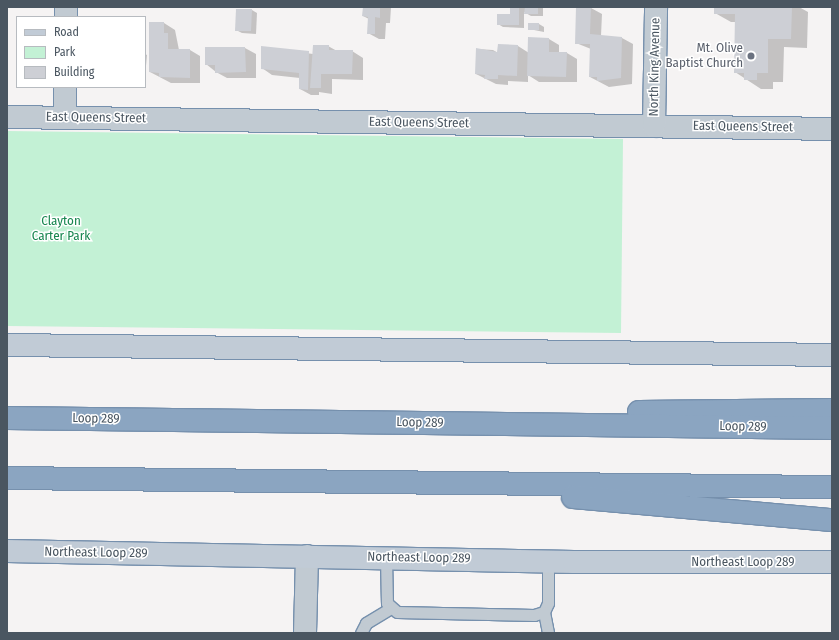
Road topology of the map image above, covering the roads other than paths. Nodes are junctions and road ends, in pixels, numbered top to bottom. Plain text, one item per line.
1 (656, 7) edge
2 (65, 88) edge
3 (7, 117) edge
4 (65, 118) junction
5 (654, 126) junction
6 (832, 129) edge
7 (7, 345) edge
8 (832, 355) edge
9 (832, 410) edge
10 (7, 418) edge
11 (411, 422) junction
12 (832, 428) edge
13 (7, 478) edge
14 (434, 483) junction
15 (832, 487) edge
16 (832, 520) edge
17 (7, 551) edge
18 (307, 556) junction
19 (386, 557) junction
20 (548, 561) junction
21 (832, 562) edge
22 (391, 608) junction
23 (544, 612) junction
24 (305, 633) edge
25 (361, 633) edge
26 (548, 633) edge

1 - 5 street, North King Avenue
2 - 4 street
3 - 4 street, East Queens Street
4 - 5 street, East Queens Street
5 - 6 street, East Queens Street
7 - 8 main road
9 - 11 highway
10 - 11 highway, Loop 289
11 - 12 highway, Loop 289
13 - 14 highway
14 - 15 highway
14 - 16 highway
17 - 18 main road, Northeast Loop 289
18 - 19 main road, Northeast Loop 289
18 - 24 street
19 - 20 main road, Northeast Loop 289
19 - 22 lane
20 - 21 main road, Northeast Loop 289
20 - 23 lane
22 - 23 lane
22 - 25 lane
23 - 26 lane

